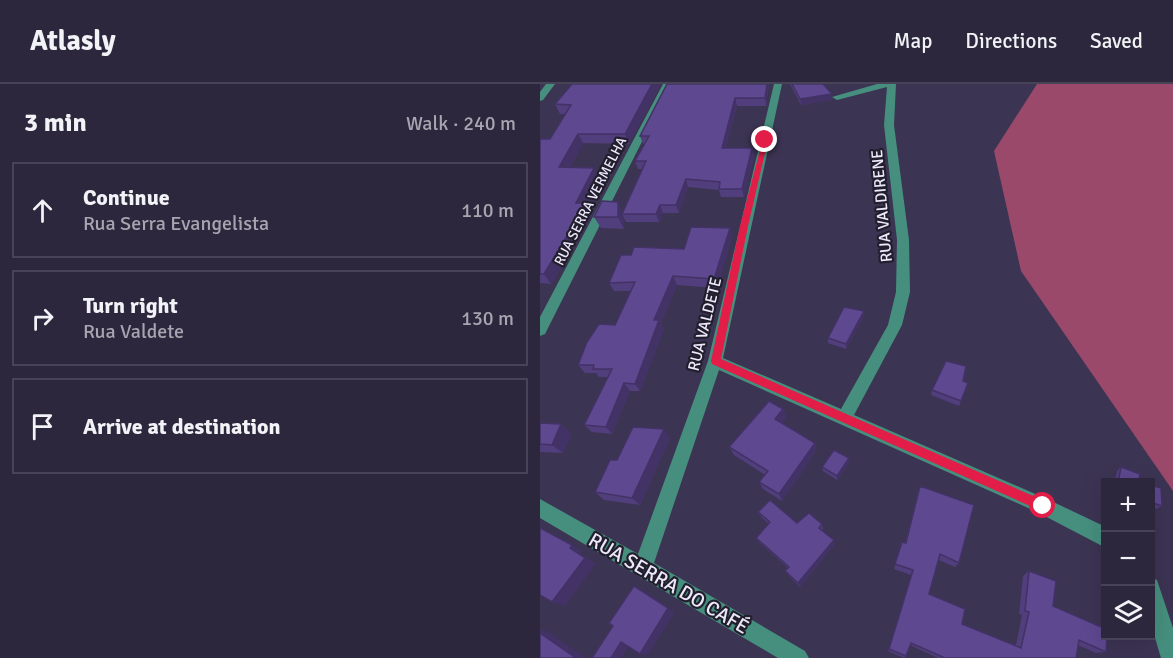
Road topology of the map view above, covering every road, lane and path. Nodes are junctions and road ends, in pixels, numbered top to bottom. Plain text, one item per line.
1 (551, 84) edge
2 (667, 84) edge
3 (778, 84) edge
4 (890, 84) edge
5 (837, 97) dead end
6 (540, 98) edge
7 (540, 330) edge
8 (716, 361) junction
9 (844, 419) junction
10 (540, 508) edge
11 (1101, 535) edge
12 (644, 567) junction
13 (1155, 603) edge
14 (798, 658) edge
15 (1172, 658) edge

1 - 6 street
2 - 7 street, RUA SERRA VERMELHA
3 - 8 street, RUA VALDETE
4 - 5 street
4 - 9 street, RUA VALDIRENE
8 - 9 street
8 - 12 street, RUA VALDETE
9 - 11 street
10 - 12 street, RUA SERRA DO CAFÉ
12 - 14 street, RUA SERRA DO CAFÉ
13 - 15 street

